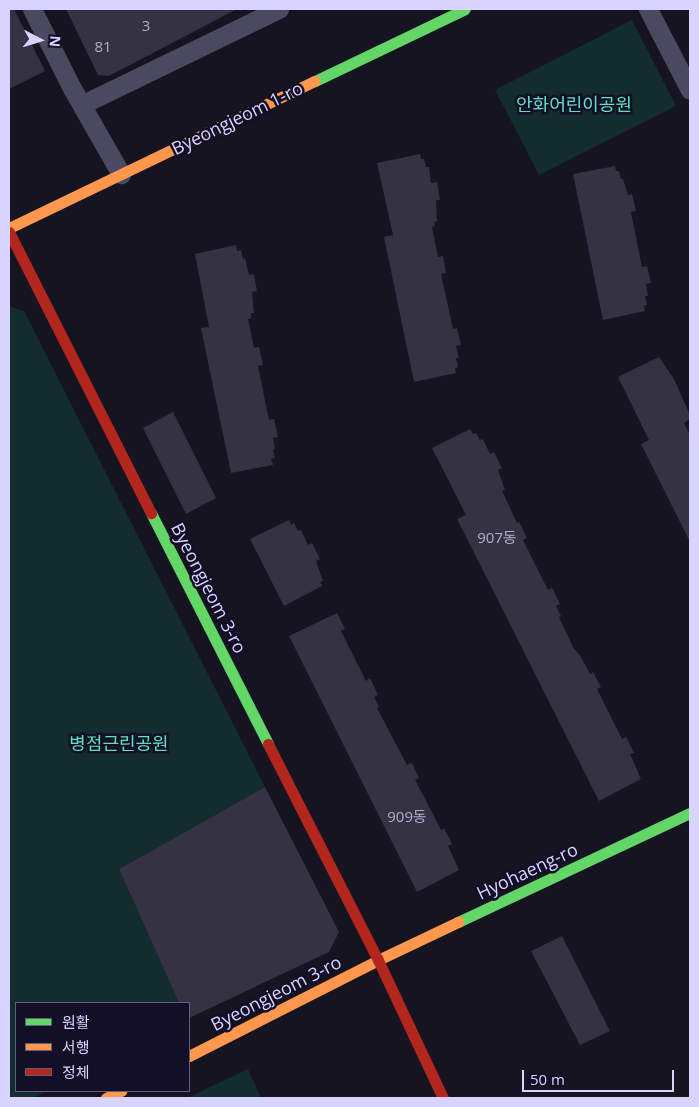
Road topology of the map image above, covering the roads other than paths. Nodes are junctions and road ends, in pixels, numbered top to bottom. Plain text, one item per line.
1 (32, 9) edge
2 (279, 9) edge
3 (465, 9) edge
4 (648, 9) edge
5 (690, 90) edge
6 (83, 104) junction
7 (121, 174) junction
8 (9, 228) edge
9 (9, 232) edge
10 (690, 813) edge
11 (378, 960) junction
12 (190, 1055) edge
13 (119, 1092) edge
14 (106, 1098) edge
15 (443, 1098) edge

1 - 6 street
2 - 6 street
3 - 7 street, Byeongjeom 1-ro
4 - 5 street
6 - 7 street
7 - 8 street, Byeongjeom 1-ro
9 - 11 street, Byeongjeom 3-ro
10 - 11 street, Hyohaeng-ro
11 - 12 street, Byeongjeom 3-ro
11 - 15 street, Byeongjeom 3-ro
13 - 14 street

